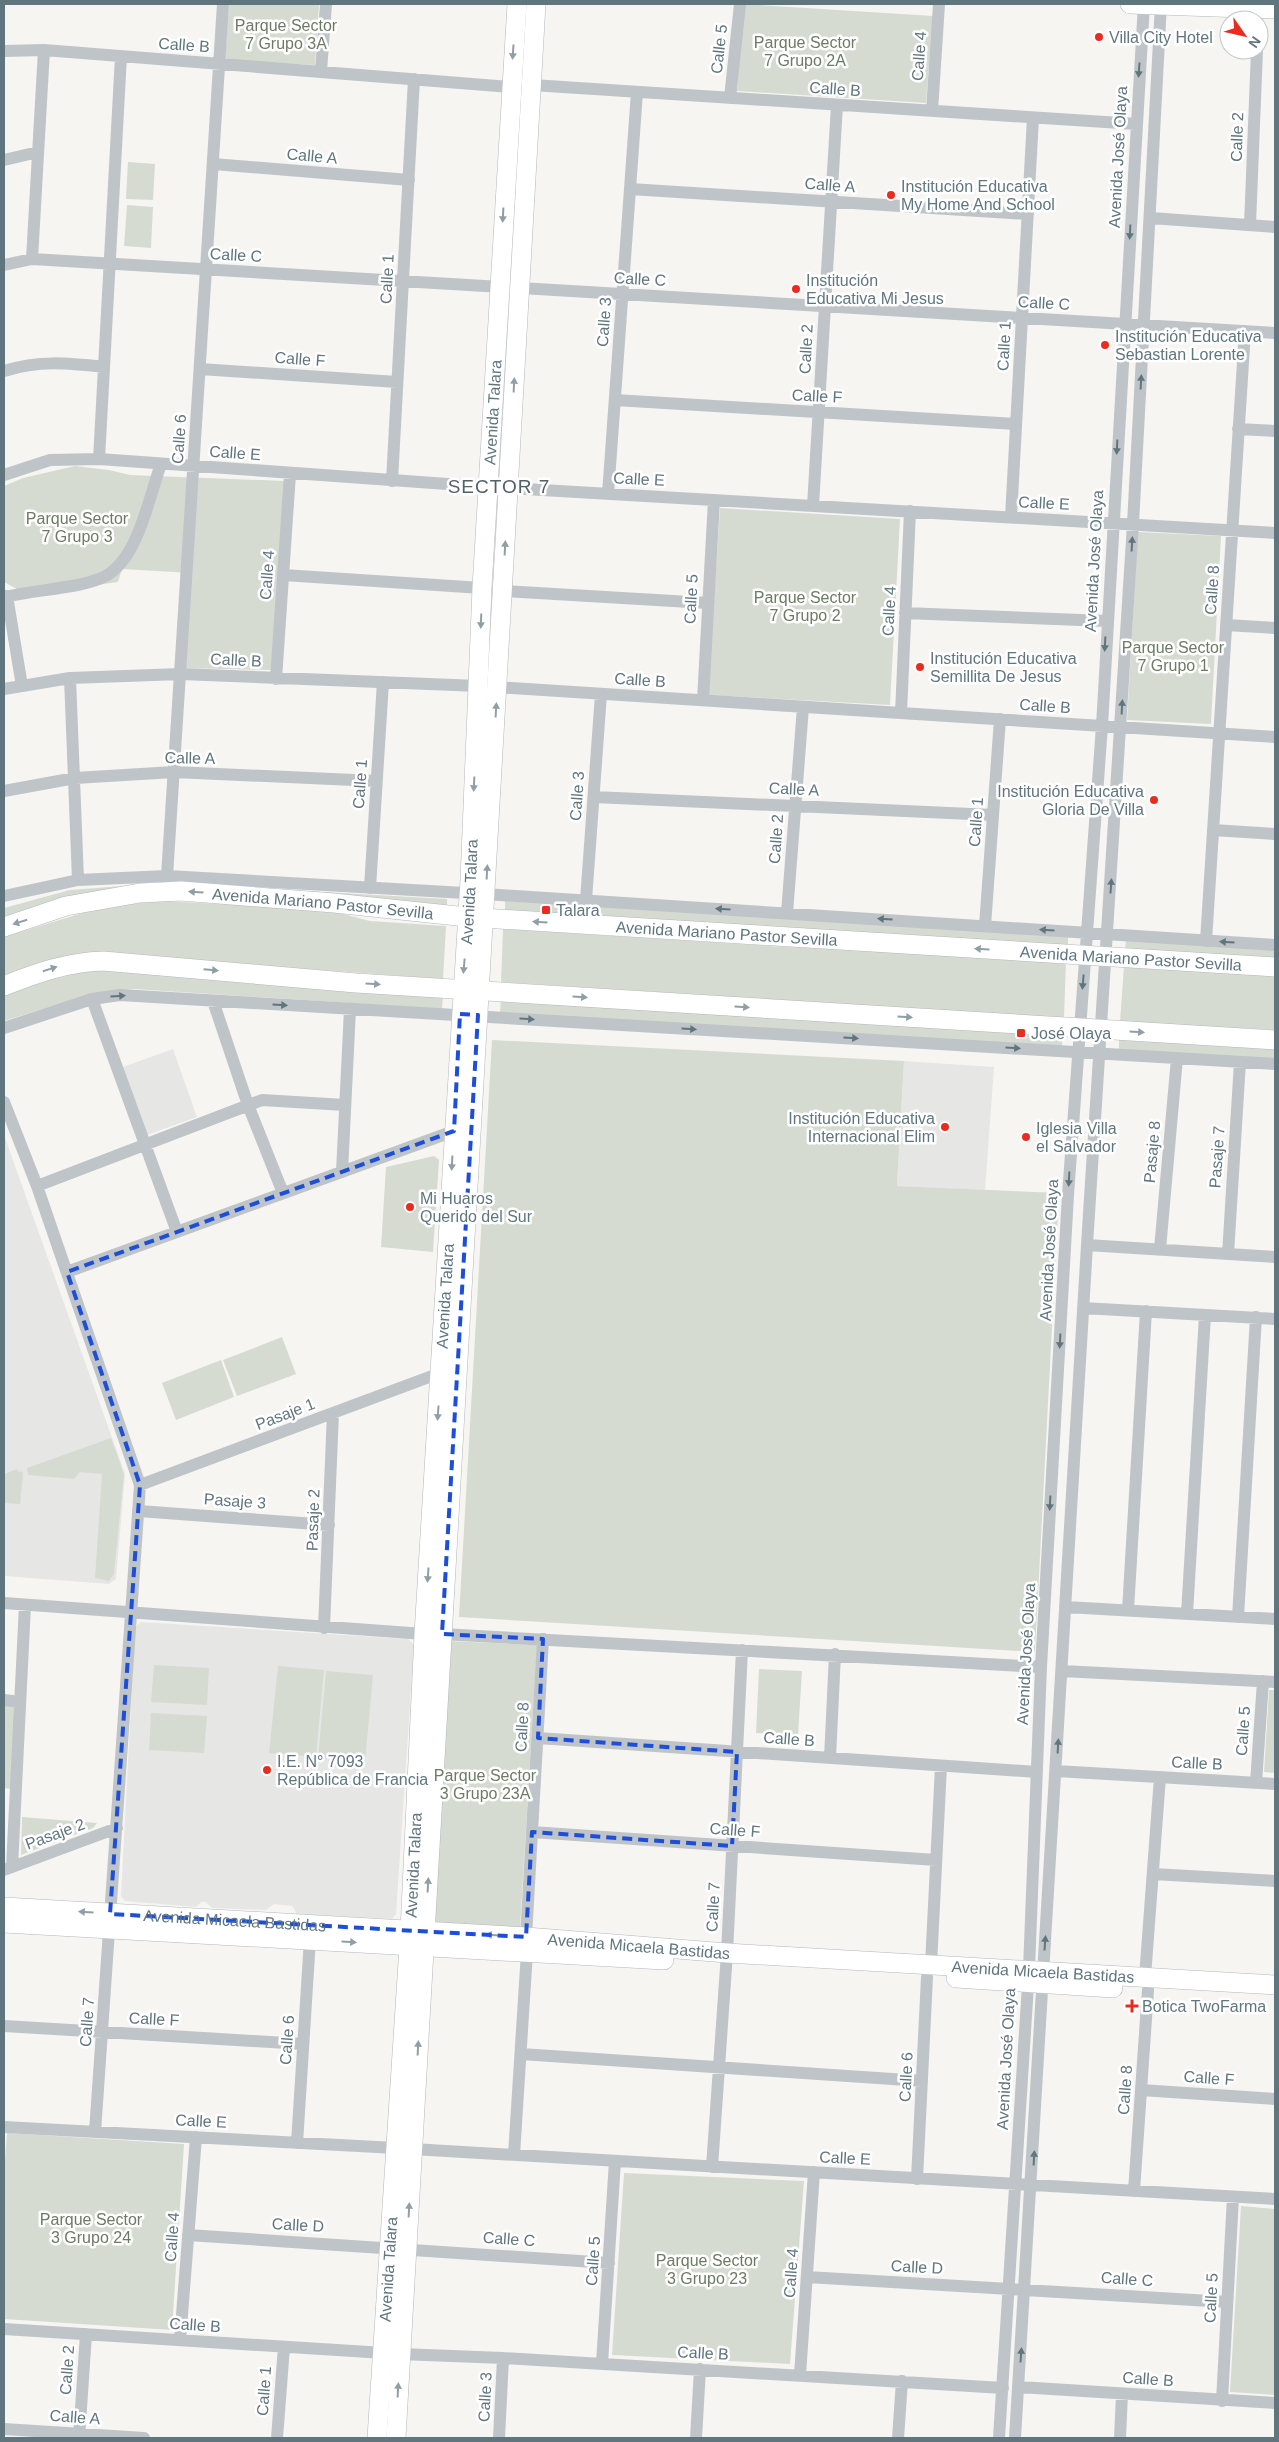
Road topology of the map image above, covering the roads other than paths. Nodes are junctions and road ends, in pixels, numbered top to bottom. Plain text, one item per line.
1 (224, 4) edge
2 (326, 4) edge
3 (517, 4) edge
4 (536, 4) edge
5 (740, 4) edge
6 (939, 4) edge
7 (1148, 4) edge
8 (1225, 10) edge
9 (44, 50) junction
10 (4, 51) edge
11 (120, 56) junction
12 (1257, 60) edge
13 (220, 64) junction
14 (321, 71) junction
15 (414, 79) junction
16 (532, 85) junction
17 (511, 87) junction
18 (637, 92) junction
19 (730, 98) junction
20 (837, 105) junction
21 (932, 111) junction
22 (1033, 118) junction
23 (1136, 124) junction
24 (38, 152) junction
25 (4, 160) edge
26 (213, 164) junction
27 (409, 180) junction
28 (630, 189) junction
29 (831, 202) junction
30 (1028, 214) junction
31 (1151, 218) junction
32 (1250, 225) junction
33 (1275, 227) edge
34 (32, 259) junction
35 (109, 264) junction
36 (4, 265) edge
37 (206, 270) junction
38 (403, 281) junction
39 (499, 287) junction
40 (520, 288) junction
41 (622, 294) junction
42 (825, 306) junction
43 (1022, 318) junction
44 (1125, 323) junction
45 (1144, 324) junction
46 (1245, 330) junction
47 (1275, 333) edge
48 (104, 366) junction
49 (200, 369) junction
50 (4, 371) edge
51 (397, 382) junction
52 (615, 400) junction
53 (819, 412) junction
54 (1016, 424) junction
55 (1238, 429) junction
56 (1275, 431) edge
57 (98, 459) junction
58 (161, 464) junction
59 (194, 467) junction
60 (4, 474) edge
61 (290, 474) junction
62 (392, 481) junction
63 (489, 488) junction
64 (508, 488) junction
65 (608, 494) junction
66 (714, 500) junction
67 (813, 506) junction
68 (910, 511) junction
69 (1011, 517) junction
70 (1113, 523) junction
71 (1133, 524) junction
72 (1232, 530) junction
73 (1275, 533) edge
74 (283, 575) junction
75 (482, 588) junction
76 (502, 591) junction
77 (5, 597) edge
78 (707, 603) junction
79 (905, 613) junction
80 (1106, 621) junction
81 (1226, 625) junction
82 (1275, 628) edge
83 (180, 674) junction
84 (70, 678) junction
85 (276, 679) junction
86 (382, 682) junction
87 (22, 686) junction
88 (488, 687) junction
89 (4, 690) edge
90 (601, 694) junction
91 (703, 700) junction
92 (802, 707) junction
93 (900, 713) junction
94 (1000, 720) junction
95 (1102, 726) junction
96 (1121, 727) junction
97 (1219, 733) junction
98 (1275, 737) edge
99 (174, 772) junction
100 (75, 778) junction
101 (376, 781) junction
102 (4, 791) edge
103 (594, 797) junction
104 (795, 806) junction
105 (993, 815) junction
106 (1213, 830) junction
107 (1275, 834) edge
108 (168, 876) junction
109 (78, 880) junction
110 (370, 888) junction
111 (477, 894) junction
112 (4, 896) edge
113 (586, 900) junction
114 (787, 913) junction
115 (476, 918) junction
116 (985, 926) junction
117 (4, 927) edge
118 (1087, 933) junction
119 (1108, 935) junction
120 (1206, 941) junction
121 (1275, 945) edge
122 (1085, 955) junction
123 (1107, 957) junction
124 (1275, 967) edge
125 (4, 986) edge
126 (470, 990) junction
127 (92, 998) junction
128 (214, 1001) junction
129 (350, 1009) junction
130 (469, 1014) junction
131 (4, 1028) edge
132 (1079, 1028) junction
133 (1102, 1030) junction
134 (1275, 1040) edge
135 (1077, 1052) junction
136 (1100, 1053) junction
137 (1177, 1058) junction
138 (1240, 1062) junction
139 (1275, 1064) edge
140 (4, 1102) edge
141 (345, 1104) junction
142 (248, 1105) junction
143 (454, 1131) junction
144 (145, 1145) junction
145 (342, 1172) junction
146 (37, 1186) junction
147 (283, 1193) junction
148 (177, 1232) junction
149 (1087, 1245) junction
150 (1160, 1249) junction
151 (1228, 1254) junction
152 (1275, 1257) edge
153 (66, 1272) junction
154 (1084, 1308) junction
155 (1146, 1311) junction
156 (1205, 1315) junction
157 (1256, 1318) junction
158 (1275, 1319) edge
159 (440, 1373) junction
160 (333, 1413) junction
161 (140, 1485) junction
162 (139, 1510) junction
163 (1049, 1524) junction
164 (329, 1525) junction
165 (1071, 1525) junction
166 (4, 1603) edge
167 (25, 1605) junction
168 (1066, 1607) junction
169 (1128, 1610) junction
170 (132, 1614) junction
171 (1187, 1614) junction
172 (1238, 1616) junction
173 (1275, 1619) edge
174 (324, 1628) junction
175 (433, 1634) junction
176 (543, 1639) junction
177 (742, 1650) junction
178 (835, 1654) junction
179 (1041, 1667) junction
180 (1062, 1671) junction
181 (1269, 1681) edge
182 (4, 1700) edge
183 (20, 1702) junction
184 (538, 1738) junction
185 (737, 1752) junction
186 (830, 1758) junction
187 (941, 1766) junction
188 (1056, 1771) junction
189 (1038, 1772) junction
190 (1160, 1778) junction
191 (1256, 1783) junction
192 (1275, 1784) edge
193 (117, 1828) junction
194 (532, 1832) junction
195 (732, 1846) junction
196 (936, 1860) junction
197 (8, 1869) edge
198 (1153, 1874) junction
199 (1275, 1881) edge
200 (4, 1907) edge
201 (110, 1921) junction
202 (4, 1923) edge
203 (417, 1938) junction
204 (310, 1939) junction
205 (527, 1945) junction
206 (726, 1958) junction
207 (929, 1971) junction
208 (1035, 1976) junction
209 (1146, 1984) junction
210 (1275, 1985) edge
211 (1275, 1998) edge
212 (4, 2026) edge
213 (102, 2032) junction
214 (303, 2044) junction
215 (521, 2054) junction
216 (719, 2067) junction
217 (922, 2081) junction
218 (1141, 2090) junction
219 (1275, 2099) edge
220 (4, 2127) edge
221 (95, 2132) junction
222 (196, 2137) junction
223 (297, 2143) junction
224 (404, 2148) junction
225 (514, 2155) junction
226 (615, 2161) junction
227 (712, 2167) junction
228 (814, 2172) junction
229 (917, 2178) junction
230 (1015, 2184) junction
231 (1032, 2185) junction
232 (1134, 2191) junction
233 (1233, 2197) junction
234 (1275, 2199) edge
235 (188, 2235) junction
236 (398, 2248) junction
237 (609, 2263) junction
238 (807, 2277) junction
239 (1010, 2288) junction
240 (1025, 2289) junction
241 (1227, 2302) junction
242 (4, 2329) edge
243 (86, 2334) junction
244 (180, 2340) junction
245 (284, 2347) junction
246 (392, 2354) junction
247 (503, 2358) junction
248 (602, 2363) junction
249 (700, 2369) junction
250 (800, 2375) junction
251 (902, 2381) junction
252 (1019, 2387) junction
253 (1003, 2388) junction
254 (1122, 2394) junction
255 (1222, 2401) junction
256 (1275, 2404) edge
257 (4, 2429) edge
258 (79, 2436) edge
259 (144, 2438) edge
260 (277, 2438) edge
261 (377, 2438) edge
262 (396, 2438) edge
263 (499, 2438) edge
264 (696, 2438) edge
265 (898, 2438) edge
266 (999, 2438) edge
267 (1015, 2438) edge
268 (1120, 2438) edge

1 - 13 street, Calle 6
2 - 14 street
3 -> 17 street, Avenida Talara
4 - 16 street, Avenida Talara
5 - 19 street, Calle 5
6 - 21 street, Calle 4
7 - 8 street
7 -> 23 street, Avenida José Olaya
7 - 31 street, Avenida José Olaya
9 - 10 street, Calle B
9 - 11 street, Calle B
9 - 24 street
11 - 13 street, Calle B
11 - 35 street
12 - 32 street, Calle 2
13 - 14 street, Calle B
13 - 26 street, Calle 6
14 - 15 street, Calle B
15 - 17 street, Calle B
15 - 27 street, Calle 1
16 - 18 street, Calle B
16 - 40 street, Avenida Talara
17 -> 39 street, Avenida Talara
18 - 19 street, Calle B
18 - 28 street, Calle 3
19 - 20 street, Calle B
20 - 21 street, Calle B
20 - 29 street, Calle 2
21 - 22 street, Calle B
22 - 23 street, Calle B
22 - 30 street, Calle 1
23 -> 44 street, Avenida José Olaya
24 - 25 street
24 - 34 street
26 - 27 street, Calle A
26 - 37 street, Calle 6
27 - 38 street, Calle 1
28 - 29 street, Calle A
28 - 41 street, Calle 3
29 - 30 street, Calle A
29 - 42 street, Calle 2
30 - 43 street, Calle 1
31 - 32 street
31 - 45 street, Avenida José Olaya
32 - 33 street
34 - 35 street, Calle C
34 - 36 street, Calle C
35 - 37 street, Calle C
35 - 48 street
37 - 38 street, Calle C
37 - 49 street, Calle 6
38 - 39 street, Calle C
38 - 51 street, Calle 1
39 - 40 street, Calle C
39 - 63 street, Avenida Talara
40 - 41 street, Calle C
64 -> 40 street, Avenida Talara
41 - 42 street, Calle C
41 - 52 street, Calle 3
42 - 43 street, Calle C
42 - 53 street, Calle 2
43 - 44 street, Calle C
43 - 54 street, Calle 1
44 - 45 street, Calle C
44 -> 70 street, Avenida José Olaya
45 - 46 street, Calle C
71 -> 45 street, Avenida José Olaya
46 - 47 street, Calle C
46 - 55 street, Calle 8
48 - 50 street
48 - 57 street
49 - 51 street, Calle F
49 - 59 street, Calle 6
51 - 62 street, Calle 1
52 - 53 street, Calle F
52 - 65 street, Calle 3
53 - 54 street, Calle F
53 - 67 street, Calle 2
54 - 69 street, Calle 1
55 - 56 street
55 - 72 street, Calle 8
57 - 58 street, Calle E
57 - 60 street, Calle E
58 - 59 street, Calle E
58 - 77 street
59 - 61 street, Calle E
59 - 83 street, Calle 6
61 - 62 street, Calle E
61 - 74 street, Calle 4
62 - 63 street, Calle E
63 - 64 street, Calle E
63 - 75 street, Avenida Talara
64 - 65 street, Calle E
76 -> 64 street, Avenida Talara
65 - 66 street, Calle E
66 - 67 street, Calle E
66 - 78 street, Calle 5
67 - 68 street, Calle E
68 - 69 street, Calle E
68 - 79 street, Calle 4
69 - 70 street, Calle E
70 - 71 street, Calle E
70 - 80 street, Avenida José Olaya
71 - 72 street, Calle E
96 -> 71 street, Avenida José Olaya
72 - 73 street, Calle E
72 - 81 street, Calle 8
74 - 75 street
74 - 85 street, Calle 4
75 -> 88 street, Avenida Talara
76 - 78 street
76 - 88 street, Avenida Talara
77 - 87 street
78 - 91 street, Calle 5
79 - 80 street
79 - 93 street, Calle 4
80 -> 95 street, Avenida José Olaya
81 - 82 street
81 - 97 street, Calle 8
83 - 84 street, Calle B
83 - 85 street, Calle B
83 - 99 street, Calle 6
84 - 87 street, Calle B
84 - 100 street
85 - 86 street, Calle B
86 - 88 street, Calle B
86 - 101 street, Calle 1
87 - 89 street, Calle B
88 - 90 street, Calle B
88 - 111 street, Avenida Talara
90 - 91 street, Calle B
90 - 103 street, Calle 3
91 - 92 street, Calle B
92 - 93 street, Calle B
92 - 104 street, Calle 2
93 - 94 street, Calle B
94 - 95 street, Calle B
94 - 105 street, Calle 1
95 - 96 street, Calle B
95 - 118 street, Avenida José Olaya
96 - 97 street, Calle B
119 -> 96 street, Avenida José Olaya
97 - 98 street, Calle B
97 - 106 street, Calle 8
99 - 100 street, Calle A
99 - 101 street, Calle A
99 - 108 street, Calle 6
100 - 102 street, Calle A
100 - 109 street
101 - 110 street, Calle 1
103 - 104 street, Calle A
103 - 113 street, Calle 3
104 - 105 street, Calle A
104 - 114 street, Calle 2
105 - 116 street, Calle 1
106 - 107 street
106 - 120 street, Calle 8
108 - 109 street, Avenida Mariano Pastor Sevilla
108 - 110 street, Avenida Mariano Pastor Sevilla
109 - 112 street, Avenida Mariano Pastor Sevilla
110 - 111 street, Avenida Mariano Pastor Sevilla
111 - 113 street, Avenida Mariano Pastor Sevilla
111 - 115 street, Avenida Talara
114 -> 113 street, Avenida Mariano Pastor Sevilla
116 -> 114 street, Avenida Mariano Pastor Sevilla
115 -> 117 street, Avenida Mariano Pastor Sevilla
122 -> 115 street, Avenida Mariano Pastor Sevilla
115 - 126 street, Avenida Talara
118 -> 116 street, Avenida Mariano Pastor Sevilla
118 - 119 street, Avenida Mariano Pastor Sevilla
118 - 122 street, Avenida José Olaya
119 - 120 street, Avenida Mariano Pastor Sevilla
119 - 123 street, Avenida José Olaya
121 -> 120 street, Avenida Mariano Pastor Sevilla
122 - 123 street, Avenida Mariano Pastor Sevilla
122 -> 132 street, Avenida José Olaya
123 - 124 street, Avenida Mariano Pastor Sevilla
123 - 133 street, Avenida José Olaya
125 -> 126 street
126 - 130 street, Avenida Talara
126 -> 132 street
127 -> 128 street
127 - 131 street
127 - 144 street
128 -> 129 street
128 - 142 street
129 - 130 street
129 - 141 street
130 -> 135 street
130 - 143 street, Avenida Talara
130 - 175 street, Avenida Talara
132 - 133 street
132 - 135 street, Avenida José Olaya
133 -> 134 street
133 - 136 street, Avenida José Olaya
135 - 136 street
135 -> 163 street, Avenida José Olaya
136 - 137 street
136 - 149 street, Avenida José Olaya
137 - 138 street
137 - 150 street, Pasaje 8
138 - 139 street
138 - 151 street, Pasaje 7
140 - 146 street
141 - 142 street
141 - 145 street
142 - 144 street
142 - 147 street
143 - 145 street
143 -> 159 street, Avenida Talara
144 - 146 street
144 - 148 street
145 - 147 street
146 - 153 street
147 - 148 street
148 - 153 street
149 - 150 street
149 - 154 street, Avenida José Olaya
150 - 151 street
151 - 152 street
153 - 161 street
154 - 155 street
154 - 165 street, Avenida José Olaya
155 - 156 street
155 - 169 street
156 - 157 street
156 - 171 street
157 - 158 street
157 - 172 street
159 - 160 street, Pasaje 1
159 -> 175 street, Avenida Talara
160 - 161 street, Pasaje 1
160 - 164 street, Pasaje 2
161 - 162 street, Calle 7
162 - 164 street, Pasaje 3
162 - 170 street, Calle 7
163 - 165 street
163 - 179 street, Avenida José Olaya
164 - 174 street, Pasaje 2
165 - 168 street, Avenida José Olaya
166 - 167 street
167 - 170 street
167 - 183 street
168 - 169 street
168 - 180 street, Avenida José Olaya
169 - 171 street
170 - 174 street
170 - 193 street, Calle 7
171 - 172 street
172 - 173 street
174 - 175 street
175 - 176 street
175 - 203 street, Avenida Talara
176 - 177 street
176 - 184 street, Calle 8
177 - 178 street
177 - 185 street, Calle 7
178 - 179 street
178 - 186 street
179 - 189 street, Avenida José Olaya
180 - 181 street
188 -> 180 street, Avenida José Olaya
181 - 191 street, Calle 5
182 - 183 street
183 - 197 street
184 - 185 street, Calle B
184 - 194 street, Calle 8
185 - 186 street, Calle B
185 - 195 street, Calle 7
186 - 187 street, Calle B
187 - 189 street, Calle B
187 - 196 street, Calle 6
188 - 190 street, Calle B
208 -> 188 street, Avenida José Olaya
189 - 208 street, Avenida José Olaya
190 - 191 street, Calle B
190 - 198 street, Calle 8
191 - 192 street, Calle B
193 - 197 street, Pasaje 2
193 - 201 street, Calle 7
194 - 195 street, Calle F
194 - 205 street, Calle 8
195 - 196 street, Calle F
195 - 206 street, Calle 7
196 - 207 street, Calle 6
198 - 199 street
198 - 209 street, Calle 8
201 -> 200 street, Avenida Micaela Bastidas
201 - 202 street, Avenida Micaela Bastidas
201 - 203 street, Avenida Micaela Bastidas
201 - 204 street, Avenida Micaela Bastidas
201 - 213 street, Calle 7
204 -> 203 street, Avenida Micaela Bastidas
203 - 205 street, Avenida Micaela Bastidas
203 - 224 street, Avenida Talara
204 - 214 street, Calle 6
205 - 206 street, Avenida Micaela Bastidas
205 - 215 street, Calle 8
206 - 207 street, Avenida Micaela Bastidas
206 - 216 street, Calle 7
207 - 208 street, Avenida Micaela Bastidas
207 - 217 street, Calle 6
208 - 209 street, Avenida Micaela Bastidas
208 - 230 street, Avenida José Olaya
231 -> 208 street, Avenida José Olaya
209 - 210 street, Avenida Micaela Bastidas
209 - 211 street, Avenida Micaela Bastidas
209 - 218 street, Calle 8
212 - 213 street, Calle F
213 - 214 street, Calle F
213 - 221 street, Calle 7
214 - 223 street, Calle 6
215 - 216 street
215 - 225 street, Calle 8
216 - 217 street
216 - 227 street, Calle 7
217 - 229 street, Calle 6
218 - 219 street, Calle F
218 - 232 street, Calle 8
220 - 221 street, Calle E
221 - 222 street, Calle E
222 - 223 street, Calle E
222 - 235 street, Calle 4
223 - 224 street, Calle E
224 - 225 street, Calle E
224 - 236 street, Avenida Talara
225 - 226 street, Calle E
226 - 227 street, Calle E
226 - 237 street, Calle 5
227 - 228 street, Calle E
228 - 229 street, Calle E
228 - 238 street, Calle 4
229 - 230 street, Calle E
230 - 231 street, Calle E
230 - 239 street, Avenida José Olaya
231 - 232 street, Calle E
231 - 240 street, Avenida José Olaya
232 - 233 street, Calle E
233 - 234 street, Calle E
233 - 241 street, Calle 5
235 - 236 street, Calle D
235 - 244 street, Calle 4
236 - 237 street, Calle C
236 - 246 street, Avenida Talara
237 - 248 street, Calle 5
238 - 239 street, Calle D
238 - 250 street, Calle 4
239 - 240 street, Calle D
239 - 253 street, Avenida José Olaya
240 - 241 street, Calle C
252 -> 240 street, Avenida José Olaya
241 - 255 street, Calle 5
242 - 243 street, Calle B
243 - 244 street, Calle B
243 - 258 street, Calle 2
244 - 245 street, Calle B
245 - 246 street, Calle B
245 - 260 street, Calle 1
246 - 247 street, Calle B
246 - 261 street, Avenida Talara
262 -> 246 street, Avenida Talara
247 - 248 street, Calle B
247 - 263 street, Calle 3
248 - 249 street, Calle B
249 - 250 street, Calle B
249 - 264 street
250 - 251 street, Calle B
251 - 253 street, Calle B
251 - 265 street
252 - 254 street, Calle B
252 - 267 street, Avenida José Olaya
253 - 266 street, Avenida José Olaya
254 - 255 street, Calle B
254 - 268 street
255 - 256 street, Calle B
257 - 258 street, Calle A
258 - 259 street, Calle A

